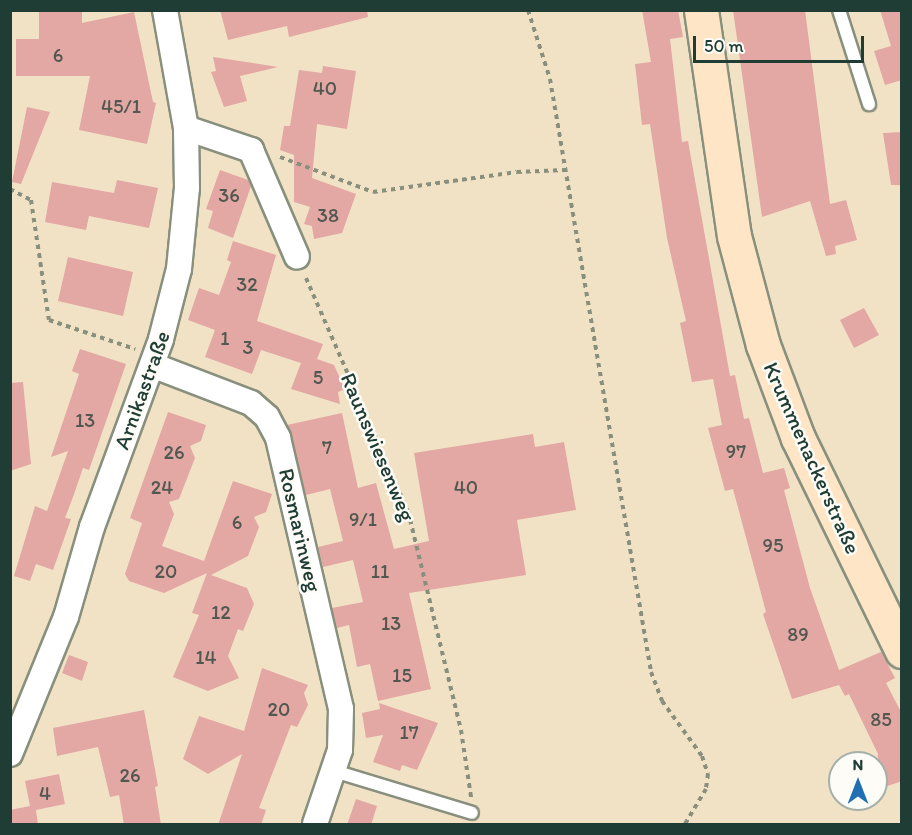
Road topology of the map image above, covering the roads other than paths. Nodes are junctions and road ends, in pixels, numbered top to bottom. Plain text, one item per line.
1 (165, 10) edge
2 (701, 10) edge
3 (839, 10) edge
4 (869, 104) dead end
5 (186, 128) junction
6 (297, 257) road end
7 (154, 360) junction
8 (902, 651) edge
9 (10, 754) edge
10 (334, 771) junction
11 (472, 813) road end
12 (315, 825) edge

1 - 5 street, Arnikastraße
2 - 8 main road, Krummenackerstraße
3 - 4 lane
5 - 6 street
5 - 7 street, Arnikastraße
7 - 9 street, Arnikastraße
7 - 10 street, Rosmarinweg
10 - 11 lane
10 - 12 street, Rosmarinweg

